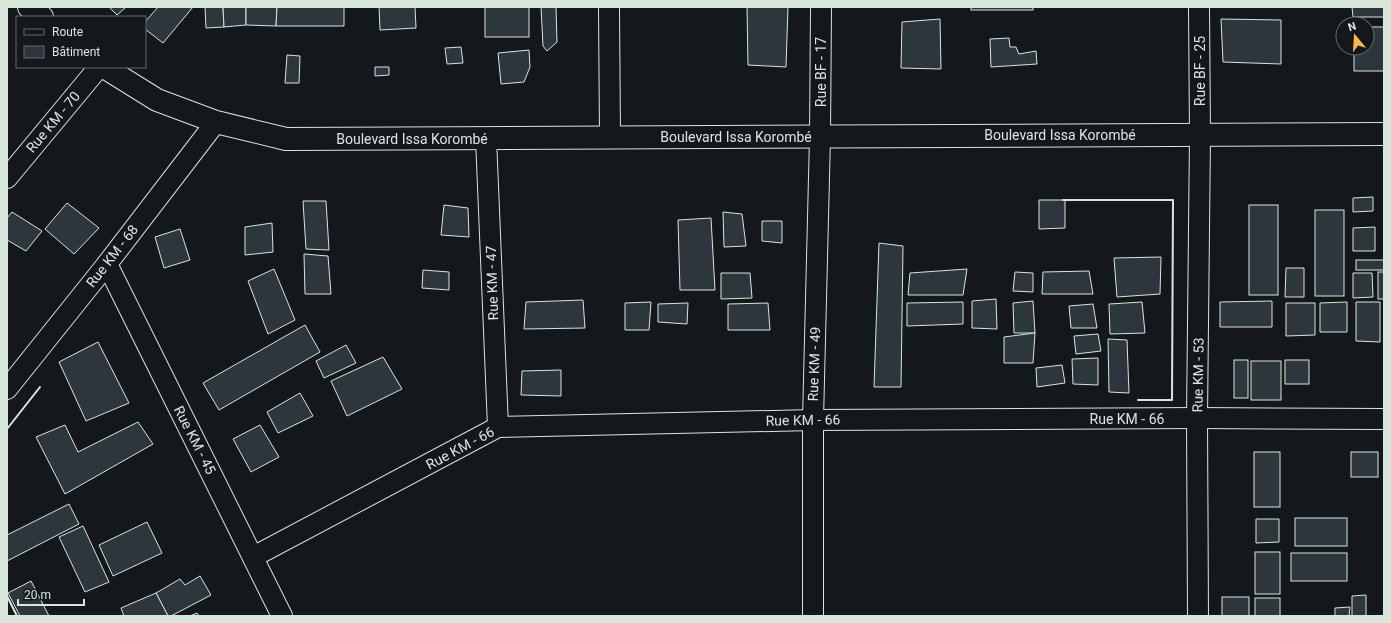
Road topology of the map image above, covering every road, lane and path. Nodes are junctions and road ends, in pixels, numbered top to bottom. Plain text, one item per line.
1 (29, 7) edge
2 (609, 7) edge
3 (822, 7) edge
4 (1199, 7) edge
5 (41, 16) edge
6 (98, 68) edge
7 (106, 68) edge
8 (216, 122) junction
9 (1384, 134) edge
10 (1200, 135) junction
11 (610, 137) junction
12 (820, 137) junction
13 (486, 138) junction
14 (7, 178) edge
15 (107, 264) junction
16 (7, 389) edge
17 (1197, 418) junction
18 (813, 420) junction
19 (1384, 420) edge
20 (498, 428) junction
21 (254, 557) junction
22 (282, 616) edge
23 (813, 616) edge
24 (1198, 616) edge

1 - 5 street
2 - 11 street
3 - 12 street, Rue BF - 17
4 - 10 street, Rue BF - 25
6 - 14 street, Rue KM - 70
7 - 8 street, Boulevard Issa Korombé
8 - 13 street, Boulevard Issa Korombé
8 - 15 street, Rue KM - 68
9 - 10 street, Boulevard Issa Korombé
10 - 12 street, Boulevard Issa Korombé
10 - 17 street, Rue KM - 53
11 - 12 street, Boulevard Issa Korombé
11 - 13 street, Boulevard Issa Korombé
12 - 18 street, Rue KM - 49
13 - 20 street, Rue KM - 47
15 - 16 street, Rue KM - 68
15 - 21 street, Rue KM - 45
17 - 18 street, Rue KM - 66
17 - 19 street, Rue KM - 66
17 - 24 street, Rue KM - 53
18 - 20 street, Rue KM - 66
18 - 23 street, Rue KM - 49
20 - 21 street, Rue KM - 66
21 - 22 street, Rue KM - 45

